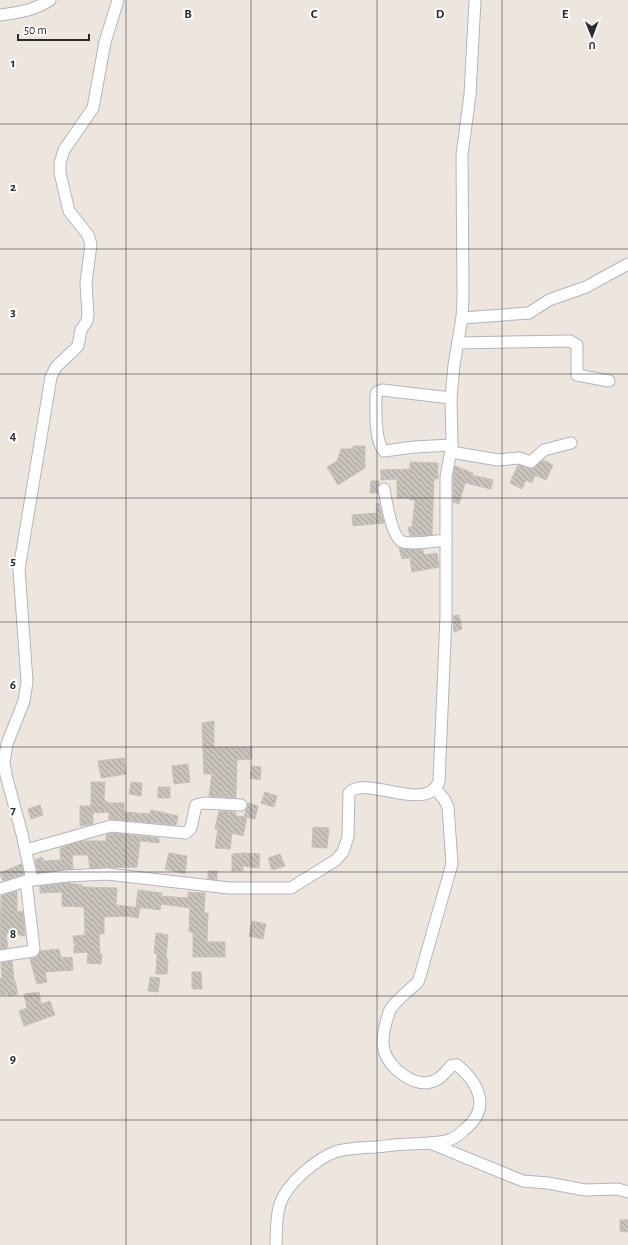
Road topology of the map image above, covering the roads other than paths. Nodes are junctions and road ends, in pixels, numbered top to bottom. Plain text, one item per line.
1 (50, 0) edge
2 (118, 0) edge
3 (476, 0) edge
4 (0, 15) edge
5 (628, 264) edge
6 (462, 318) junction
7 (458, 343) junction
8 (609, 381) dead end
9 (451, 398) junction
10 (571, 443) dead end
11 (451, 448) junction
12 (384, 489) dead end
13 (446, 540) junction
14 (4, 785) edge
15 (436, 790) junction
16 (240, 805) dead end
17 (26, 850) junction
18 (29, 881) junction
19 (0, 889) edge
20 (0, 956) edge
21 (430, 1143) junction
22 (628, 1192) edge
23 (276, 1245) edge

1 - 4 street
2 - 14 street
3 - 6 street
5 - 6 street
6 - 7 street
7 - 8 street
7 - 9 street
9 - 11 street
9 - 11 street
10 - 11 street
11 - 13 street
12 - 13 street
13 - 15 street
14 - 17 street
15 - 18 street
15 - 21 street
16 - 17 street
17 - 18 street
18 - 19 street
18 - 20 street
21 - 22 street
21 - 23 street

